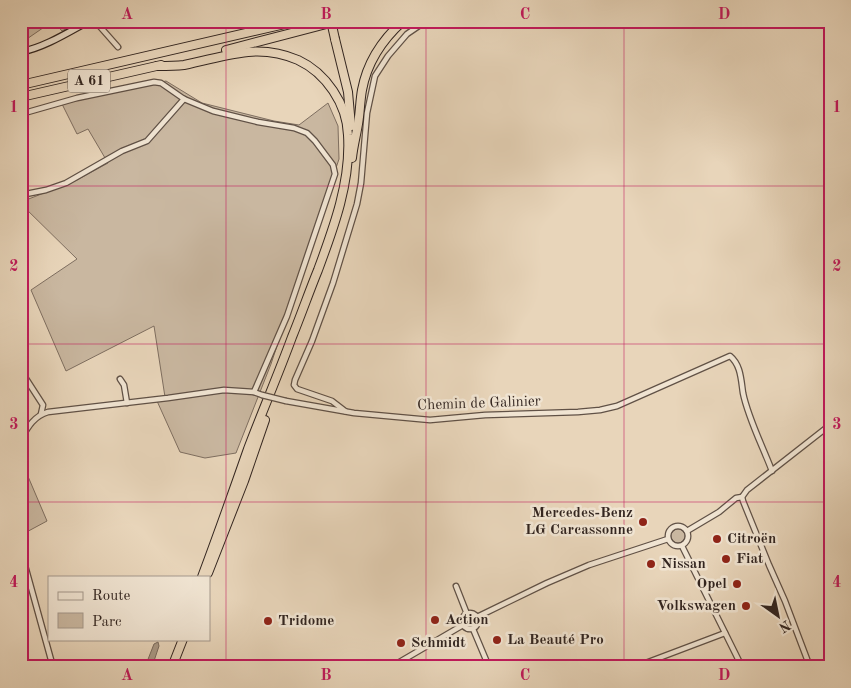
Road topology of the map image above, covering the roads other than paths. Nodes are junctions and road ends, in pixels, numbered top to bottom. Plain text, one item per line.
1 (89, 21) edge
2 (95, 21) edge
3 (298, 21) edge
4 (331, 21) edge
5 (337, 21) edge
6 (403, 21) edge
7 (426, 21) edge
8 (338, 38) junction
9 (118, 47) dead end
10 (21, 52) edge
11 (157, 66) junction
12 (21, 85) edge
13 (21, 97) edge
14 (184, 98) junction
15 (21, 114) edge
16 (351, 152) junction
17 (21, 195) edge
18 (21, 371) edge
19 (120, 379) dead end
20 (254, 392) junction
21 (127, 403) junction
22 (346, 412) junction
23 (41, 414) junction
24 (830, 426) edge
25 (21, 439) edge
26 (772, 471) junction
27 (742, 496) junction
28 (687, 531) junction
29 (668, 539) junction
30 (682, 546) junction
31 (21, 551) edge
32 (202, 576) edge
33 (207, 576) edge
34 (456, 586) dead end
35 (467, 614) junction
36 (477, 617) junction
37 (463, 625) junction
38 (473, 629) junction
39 (725, 633) junction
40 (178, 640) edge
41 (183, 640) edge
42 (53, 667) edge
43 (167, 667) edge
44 (172, 667) edge
45 (391, 667) edge
46 (489, 667) edge
47 (635, 667) edge
48 (742, 667) edge
49 (810, 667) edge

1 - 10 main road
2 - 9 street
3 - 12 highway, A 61
4 - 8 highway, bridge
5 - 8 highway
5 - 11 highway, A 61
6 - 16 highway
7 - 22 street
8 - 16 highway
11 - 13 highway, A 61
11 - 16 highway
14 - 15 street
14 - 17 street
14 - 20 street
16 - 32 highway
16 - 33 highway
18 - 23 street
19 - 21 street
20 - 21 street, Chemin de Galinier
20 - 22 street, Chemin de Galinier, bridge
21 - 23 street, Chemin de Galinier
22 - 26 street, Chemin de Galinier
23 - 25 street
24 - 26 street
26 - 27 street
27 - 28 street
27 - 49 street
28 - 29 street
28 - 30 street
29 - 30 street
29 - 36 street
30 - 39 street
31 - 42 street
34 - 35 street
35 - 36 street
35 - 37 street
36 - 38 street
37 - 38 street
37 - 45 street
38 - 46 street
39 - 47 street
39 - 48 street
40 - 43 highway
41 - 44 highway

